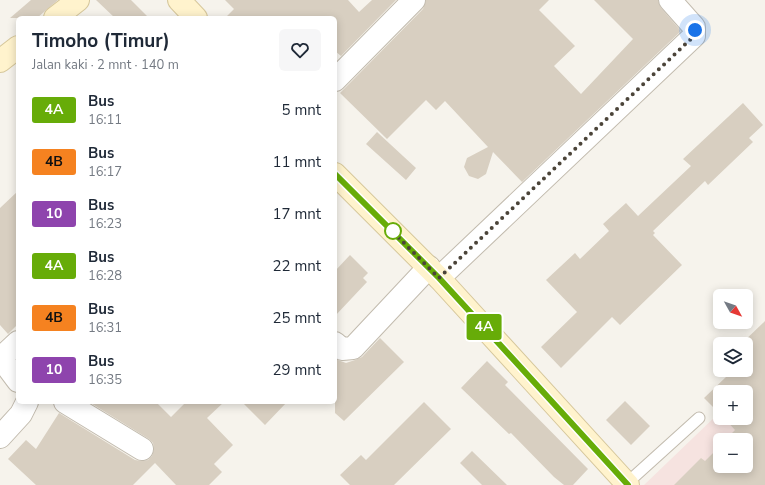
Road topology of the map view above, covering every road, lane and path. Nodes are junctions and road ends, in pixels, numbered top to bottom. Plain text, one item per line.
1 (78, 0) edge
2 (179, 0) edge
3 (414, 0) edge
4 (670, 0) edge
5 (58, 16) edge
6 (194, 16) edge
7 (16, 49) edge
8 (0, 61) edge
9 (337, 78) edge
10 (337, 176) edge
11 (434, 273) junction
12 (16, 344) edge
13 (337, 345) edge
14 (0, 357) edge
15 (16, 379) edge
16 (26, 404) edge
17 (68, 404) edge
18 (699, 418) dead end
19 (0, 438) edge
20 (142, 449) dead end
21 (627, 484) edge

1 - 5 main road
2 - 6 main road
3 - 9 street
4 - 11 street
7 - 8 main road
10 - 11 main road
11 - 13 street
11 - 21 main road
12 - 14 street
14 - 15 street
16 - 19 street
17 - 20 street
18 - 21 lane

